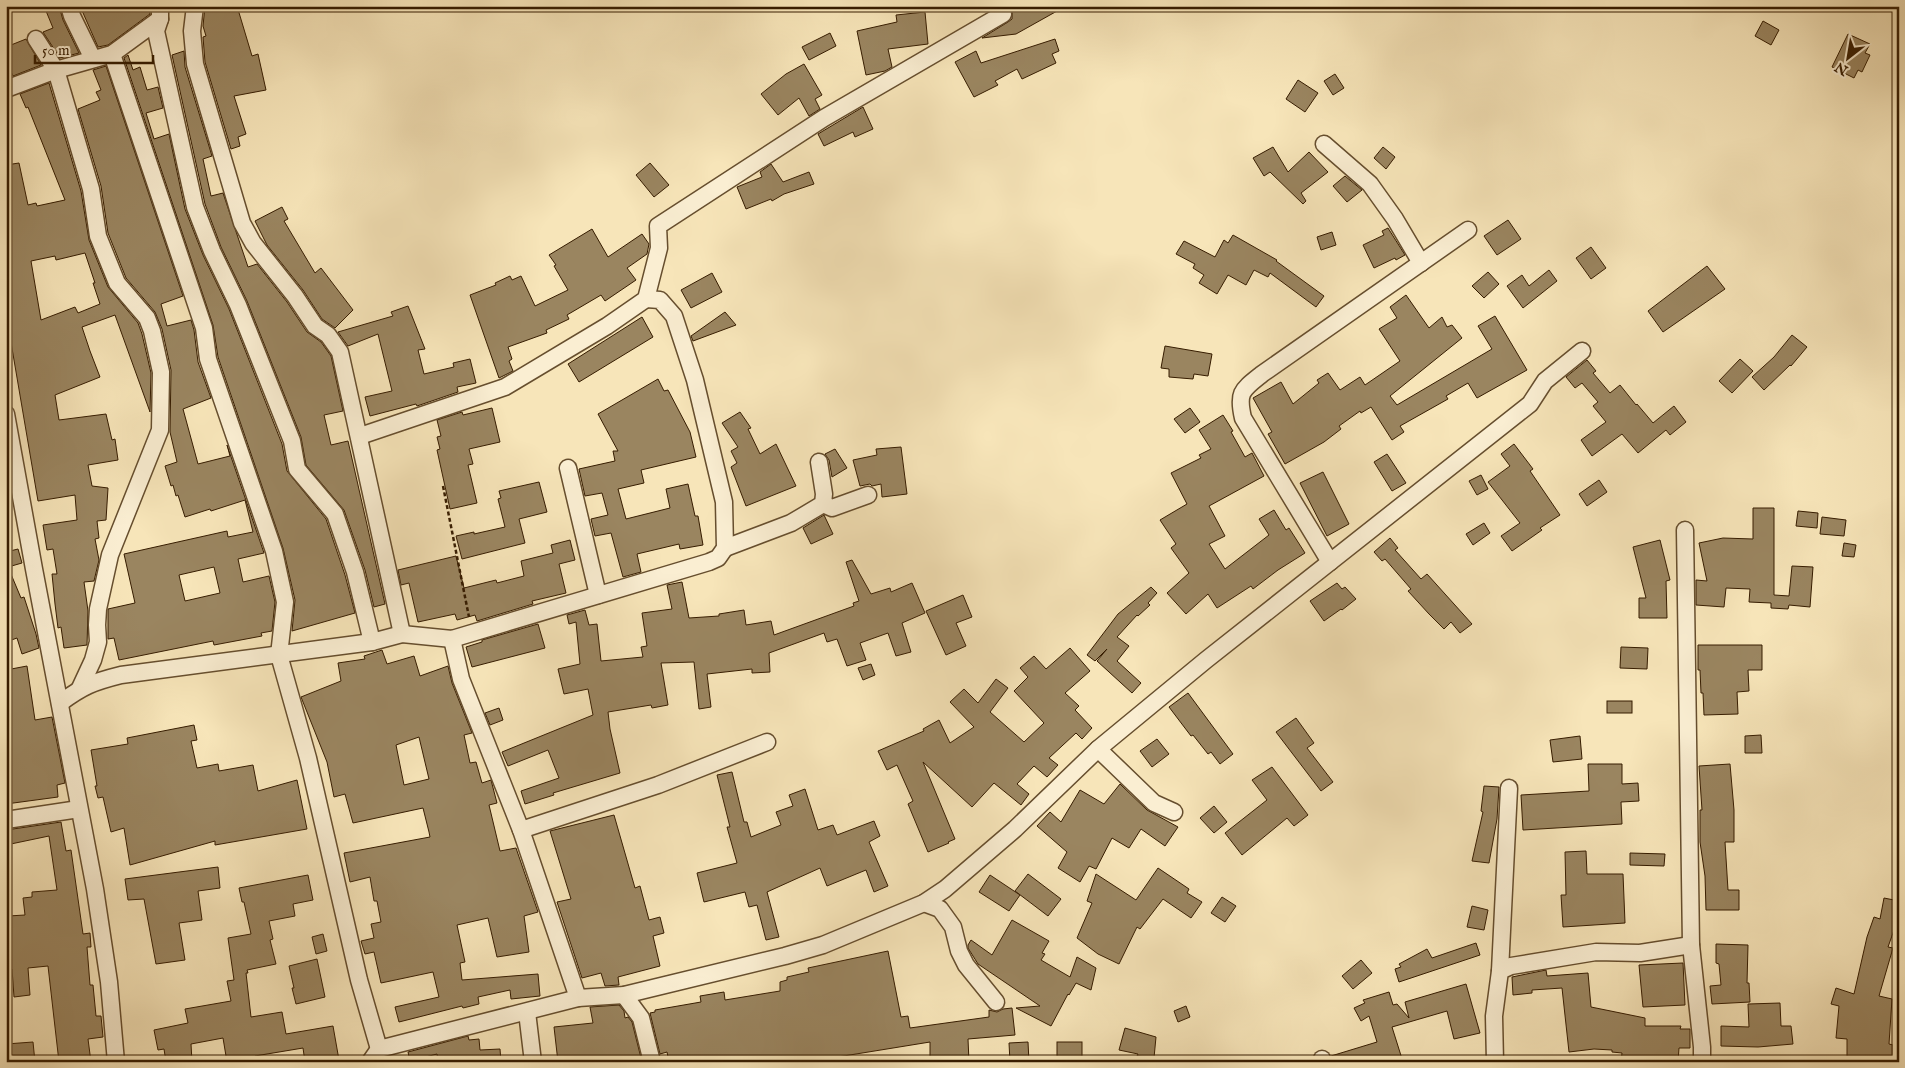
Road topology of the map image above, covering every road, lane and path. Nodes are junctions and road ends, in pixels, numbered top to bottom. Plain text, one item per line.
1 (69, 6) edge
2 (194, 6) edge
3 (160, 13) edge
4 (1003, 14) dead end
5 (36, 39) dead end
6 (112, 54) junction
7 (93, 60) junction
8 (56, 70) junction
9 (6, 88) edge
10 (1324, 144) dead end
11 (1468, 230) dead end
12 (1421, 263) junction
13 (646, 298) junction
14 (1582, 351) dead end
15 (6, 414) edge
16 (360, 436) junction
17 (819, 462) dead end
18 (568, 468) dead end
19 (443, 486) dead end
20 (868, 495) dead end
21 (823, 504) junction
22 (1685, 530) dead end
23 (725, 548) junction
24 (1330, 562) junction
25 (598, 595) junction
26 (473, 633) junction
27 (402, 634) junction
28 (452, 640) junction
29 (372, 642) junction
30 (279, 655) junction
31 (80, 688) junction
32 (60, 703) junction
33 (767, 742) dead end
34 (1098, 749) junction
35 (1509, 788) dead end
36 (79, 809) junction
37 (1174, 812) dead end
38 (6, 820) edge
39 (521, 830) junction
40 (924, 903) junction
41 (1691, 945) junction
42 (1500, 971) junction
43 (624, 995) junction
44 (578, 998) junction
45 (996, 1002) dead end
46 (527, 1012) junction
47 (374, 1055) edge
48 (116, 1062) edge
49 (533, 1062) edge
50 (652, 1062) edge
51 (1495, 1062) edge
52 (1702, 1062) edge

1 - 7 street
2 - 16 street
3 - 6 street
3 - 29 street
4 - 13 street
5 - 8 street
6 - 7 street
6 - 30 street
7 - 8 street
8 - 9 street
8 - 31 street
10 - 12 street
11 - 12 street
12 - 24 street
13 - 16 street
13 - 23 street
14 - 24 street
15 - 32 street
16 - 27 street
17 - 21 street
18 - 25 street
19 - 26 path
20 - 21 street
21 - 23 street
22 - 41 street
23 - 25 street
24 - 34 street
25 - 26 street
26 - 28 street
27 - 28 street
27 - 29 street
28 - 39 street
29 - 30 street
30 - 31 street
30 - 47 street
31 - 32 street
32 - 36 street
33 - 39 street
34 - 37 street
34 - 40 street
35 - 42 street
36 - 38 street
36 - 48 street
39 - 44 street
40 - 43 street
40 - 45 street
41 - 42 street
41 - 52 street
42 - 51 street
43 - 44 street
43 - 50 street
44 - 46 street
46 - 47 street
46 - 49 street

